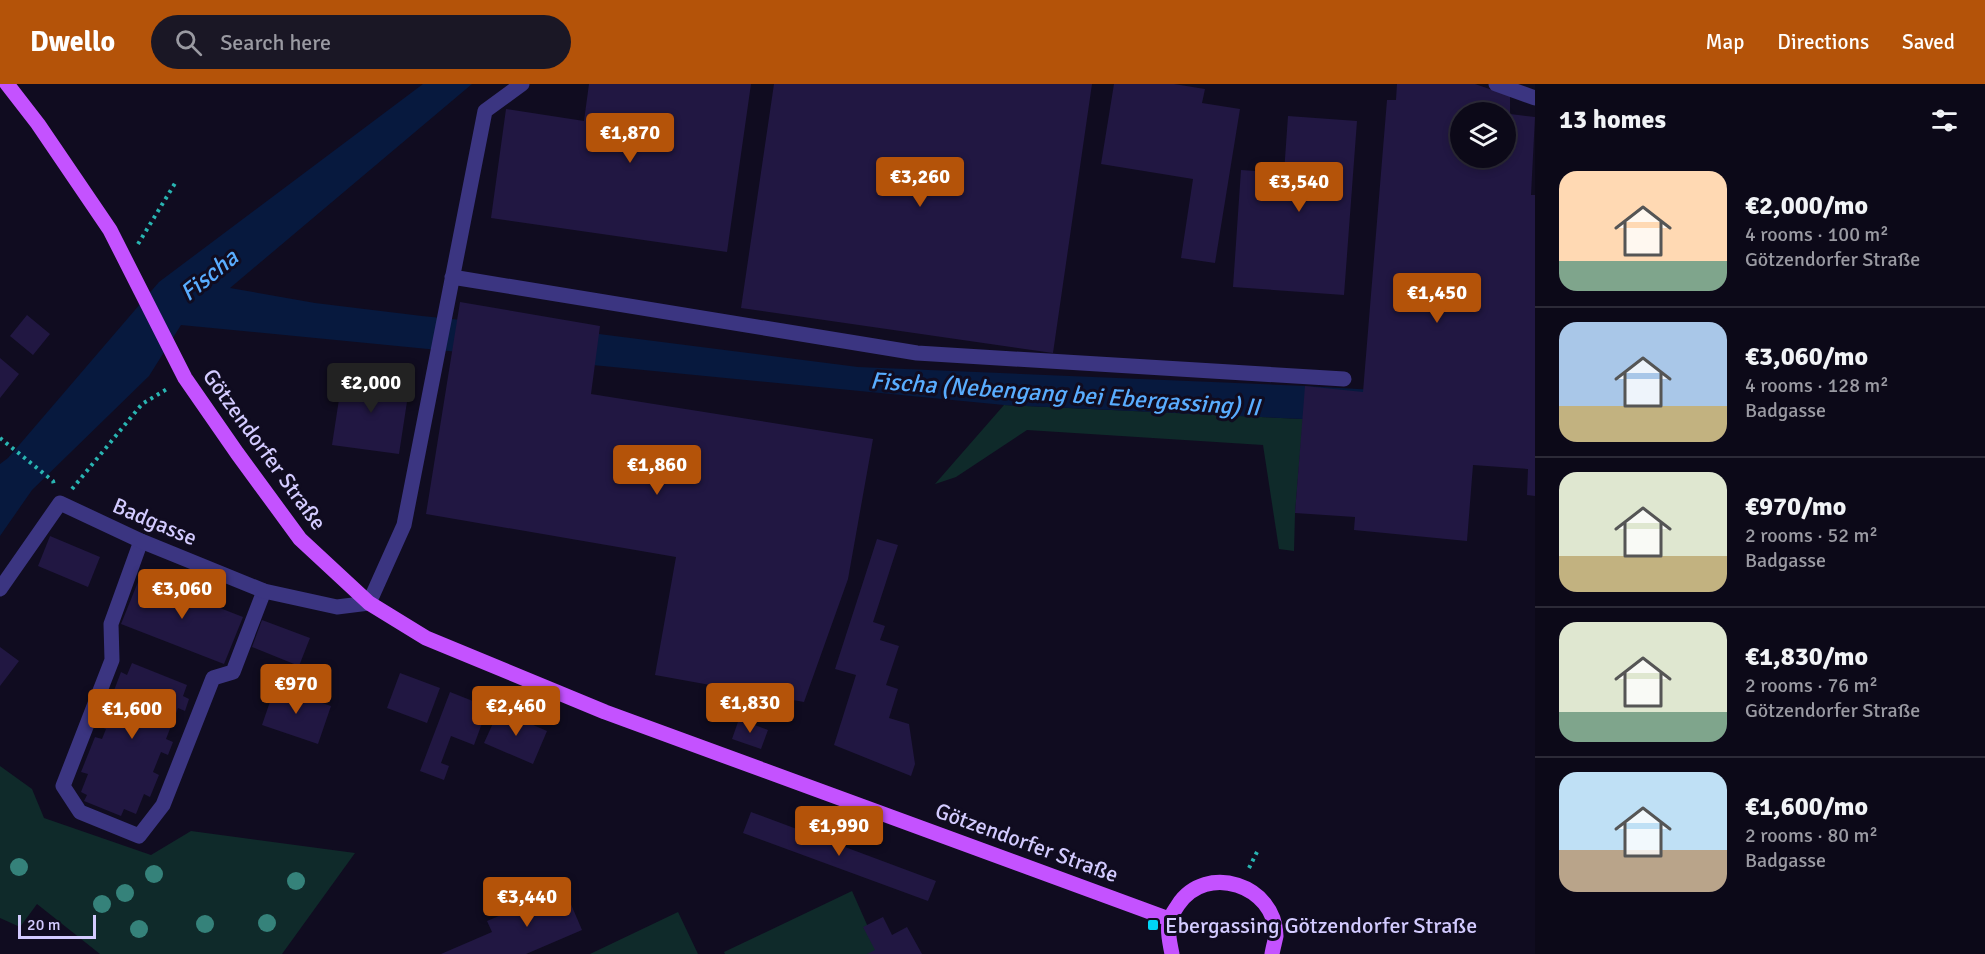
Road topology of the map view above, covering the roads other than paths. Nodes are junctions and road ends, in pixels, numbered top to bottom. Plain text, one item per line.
1 (7, 84) edge
2 (522, 84) edge
3 (1496, 84) edge
4 (1535, 98) edge
5 (452, 278) junction
6 (1344, 379) dead end
7 (141, 541) junction
8 (0, 589) edge
9 (264, 591) junction
10 (369, 603) junction
11 (1170, 919) junction
12 (1172, 954) edge
13 (1272, 954) edge

1 - 10 main road, Götzendorfer Straße
2 - 5 street
3 - 4 street
5 - 6 street
5 - 10 street
7 - 8 street, Badgasse
7 - 9 street, Badgasse
7 - 9 street
9 - 10 street, Badgasse
10 - 11 main road, Götzendorfer Straße
11 - 12 main road
11 - 13 main road

